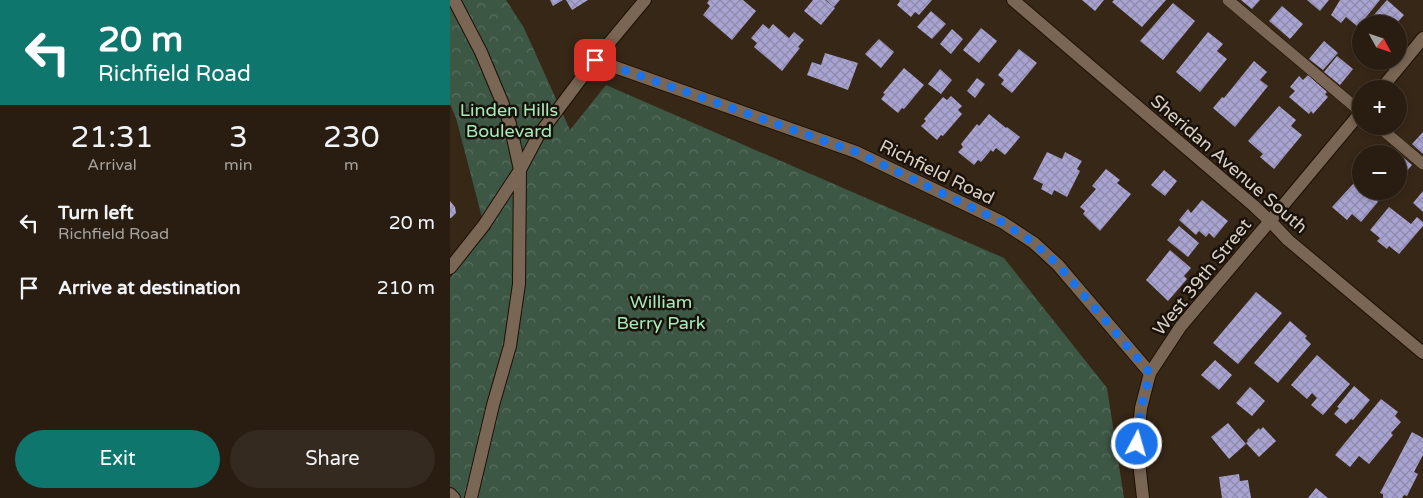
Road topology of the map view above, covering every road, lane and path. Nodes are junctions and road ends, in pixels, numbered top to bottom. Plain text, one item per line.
1 (454, 0) edge
2 (646, 0) edge
3 (1013, 0) edge
4 (1228, 0) edge
5 (1423, 38) edge
6 (595, 60) junction
7 (1388, 80) edge
8 (1352, 104) edge
9 (1352, 123) edge
10 (1389, 135) edge
11 (1423, 164) edge
12 (520, 170) junction
13 (1270, 222) junction
14 (450, 268) edge
15 (1423, 353) edge
16 (1150, 373) junction
17 (450, 494) edge
18 (454, 498) edge
19 (471, 498) edge
20 (1143, 498) edge

1 - 12 street
2 - 6 street
3 - 13 street, Sheridan Avenue South
4 - 8 lane
5 - 7 street
6 - 12 street
6 - 16 street, Richfield Road
9 - 13 street, West 39th Street
10 - 11 lane
12 - 14 street
12 - 19 street
13 - 15 street, Sheridan Avenue South
13 - 16 street, West 39th Street
16 - 20 street
17 - 18 street

